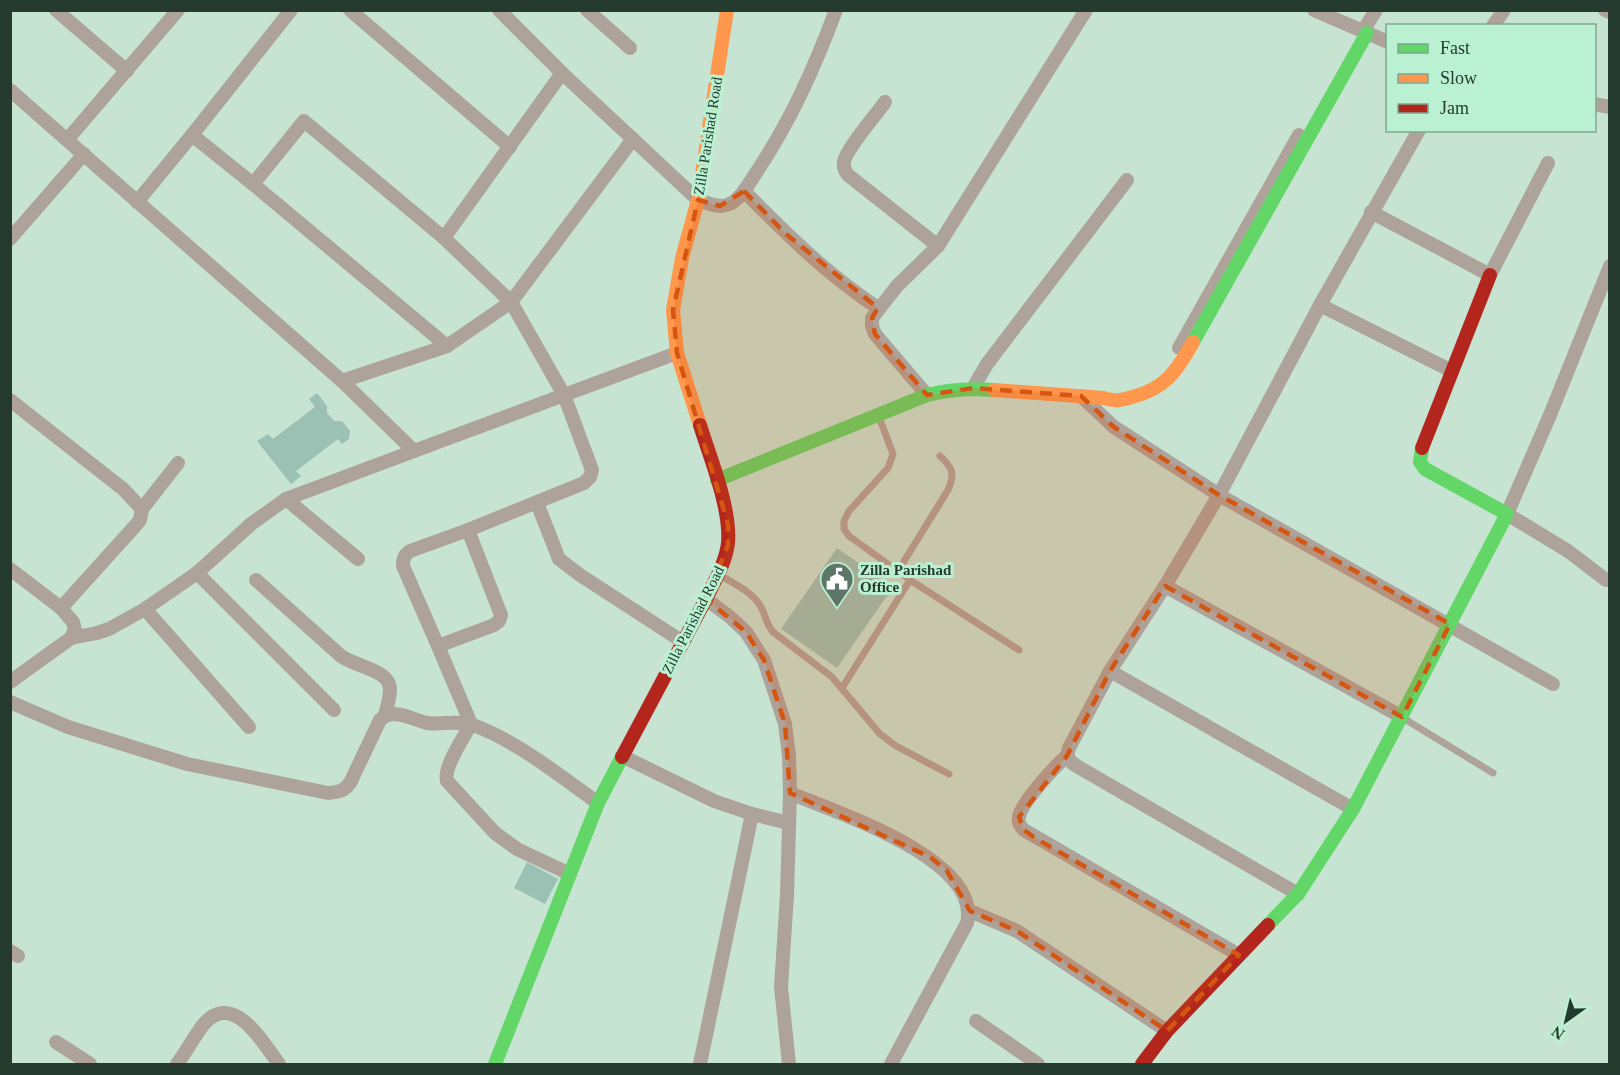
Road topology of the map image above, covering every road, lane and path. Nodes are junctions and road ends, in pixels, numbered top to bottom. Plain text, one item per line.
1 (56, 10) edge
2 (291, 10) edge
3 (350, 10) edge
4 (499, 10) edge
5 (587, 10) edge
6 (727, 10) edge
7 (836, 10) edge
8 (1086, 10) edge
9 (1314, 10) edge
10 (1376, 10) edge
11 (1504, 10) edge
12 (1605, 10) edge
13 (175, 12) edge
14 (1610, 12) edge
15 (1494, 24) edge
16 (1363, 32) junction
17 (1386, 41) edge
18 (630, 48) dead end
19 (127, 71) junction
20 (562, 74) junction
21 (10, 90) edge
22 (885, 102) dead end
23 (1418, 132) edge
24 (192, 135) junction
25 (633, 139) junction
26 (67, 140) junction
27 (510, 147) junction
28 (84, 154) junction
29 (1548, 163) dead end
30 (1128, 180) dead end
31 (253, 184) junction
32 (744, 191) junction
33 (698, 200) junction
34 (137, 202) junction
35 (1371, 212) junction
36 (444, 238) junction
37 (10, 239) edge
38 (938, 246) junction
39 (1610, 266) edge
40 (1490, 275) junction
41 (511, 302) junction
42 (1320, 305) junction
43 (878, 309) junction
44 (447, 346) junction
45 (677, 353) junction
46 (1452, 371) junction
47 (342, 381) junction
48 (973, 388) junction
49 (564, 395) junction
50 (927, 395) junction
51 (1081, 396) junction
52 (10, 400) edge
53 (878, 415) junction
54 (414, 451) junction
55 (940, 456) dead end
56 (178, 463) dead end
57 (717, 480) junction
58 (1219, 495) junction
59 (286, 500) junction
60 (537, 503) junction
61 (142, 509) junction
62 (1507, 514) junction
63 (468, 530) junction
64 (358, 559) dead end
65 (10, 569) edge
66 (898, 571) junction
67 (197, 573) junction
68 (718, 574) junction
69 (256, 580) dead end
70 (910, 580) junction
71 (1605, 580) dead end
72 (1165, 586) junction
73 (706, 599) junction
74 (61, 608) junction
75 (146, 609) junction
76 (1450, 624) junction
77 (71, 638) junction
78 (683, 642) junction
79 (438, 646) junction
80 (1019, 650) dead end
81 (1110, 671) junction
82 (10, 682) edge
83 (1553, 684) dead end
84 (842, 688) junction
85 (10, 702) edge
86 (334, 710) dead end
87 (385, 715) junction
88 (1402, 717) junction
89 (471, 724) junction
90 (249, 727) dead end
91 (622, 756) junction
92 (1067, 756) junction
93 (1493, 773) dead end
94 (949, 774) dead end
95 (789, 793) junction
96 (597, 803) junction
97 (1353, 809) junction
98 (752, 814) junction
99 (789, 823) junction
100 (570, 874) junction
101 (1298, 894) junction
102 (970, 911) junction
103 (1239, 956) junction
104 (976, 1021) dead end
105 (1167, 1031) junction
106 (56, 1042) dead end
107 (90, 1065) edge
108 (177, 1065) edge
109 (279, 1065) edge
110 (495, 1065) edge
111 (700, 1065) edge
112 (789, 1065) edge
113 (891, 1065) edge
114 (1038, 1065) edge
115 (1142, 1065) edge

1 - 19 street
2 - 24 street
3 - 27 street
4 - 20 street
5 - 18 street
6 - 33 street, Zilla Parishad Road
7 - 32 street
8 - 38 street
9 - 16 street
10 - 16 street
11 - 15 street
12 - 14 street
13 - 19 street
16 - 17 street
16 - 51 street
19 - 26 street
20 - 25 street
20 - 27 street
21 - 26 street
22 - 38 street
23 - 35 street
24 - 31 street
24 - 34 street
25 - 33 street
25 - 41 street
26 - 28 street
27 - 36 street
28 - 34 street
28 - 37 street
29 - 40 street
30 - 48 street
31 - 36 street
31 - 44 street
32 - 33 street
32 - 43 street
33 - 45 street, Zilla Parishad Road
34 - 47 street
35 - 40 street
35 - 42 street
36 - 41 street
38 - 43 street
39 - 62 street
40 - 46 street
41 - 44 street
41 - 49 street
42 - 46 street
42 - 58 street
43 - 50 street
44 - 47 street
45 - 49 street
45 - 57 street, Zilla Parishad Road
46 - 62 street
47 - 54 street
48 - 50 street
48 - 51 street
49 - 54 street
49 - 60 street
50 - 53 street
51 - 58 street
52 - 61 street
53 - 57 street
53 - 66 lane
54 - 59 street
55 - 66 lane
56 - 61 street
57 - 68 street, Zilla Parishad Road
58 - 72 street
58 - 76 street
59 - 64 street
59 - 67 street
60 - 63 street
60 - 78 street
61 - 74 street
62 - 71 street
62 - 76 street
63 - 79 street
63 - 79 street
65 - 74 street
66 - 70 lane
67 - 75 street
67 - 86 street
68 - 73 street, Zilla Parishad Road
68 - 84 lane
69 - 87 street
70 - 80 lane
70 - 84 lane
72 - 81 street
72 - 88 street
73 - 78 street, Zilla Parishad Road
73 - 95 street
74 - 77 street
75 - 77 street
75 - 90 street
76 - 83 street
76 - 88 street
77 - 82 street
78 - 91 street, Zilla Parishad Road
79 - 89 street
81 - 92 street
81 - 97 street
84 - 94 lane
85 - 87 street
87 - 89 street
88 - 93 lane
88 - 97 street
89 - 96 street
89 - 100 street
91 - 96 street, Zilla Parishad Road
91 - 98 street
92 - 101 street
92 - 103 street
95 - 99 street
95 - 102 street
96 - 100 street, Zilla Parishad Road
97 - 101 street
98 - 99 street
98 - 111 street
99 - 112 street
100 - 110 street, Zilla Parishad Road
101 - 103 street
102 - 105 street
102 - 113 street
103 - 105 street
104 - 114 street
105 - 115 street
106 - 107 street
108 - 109 street

